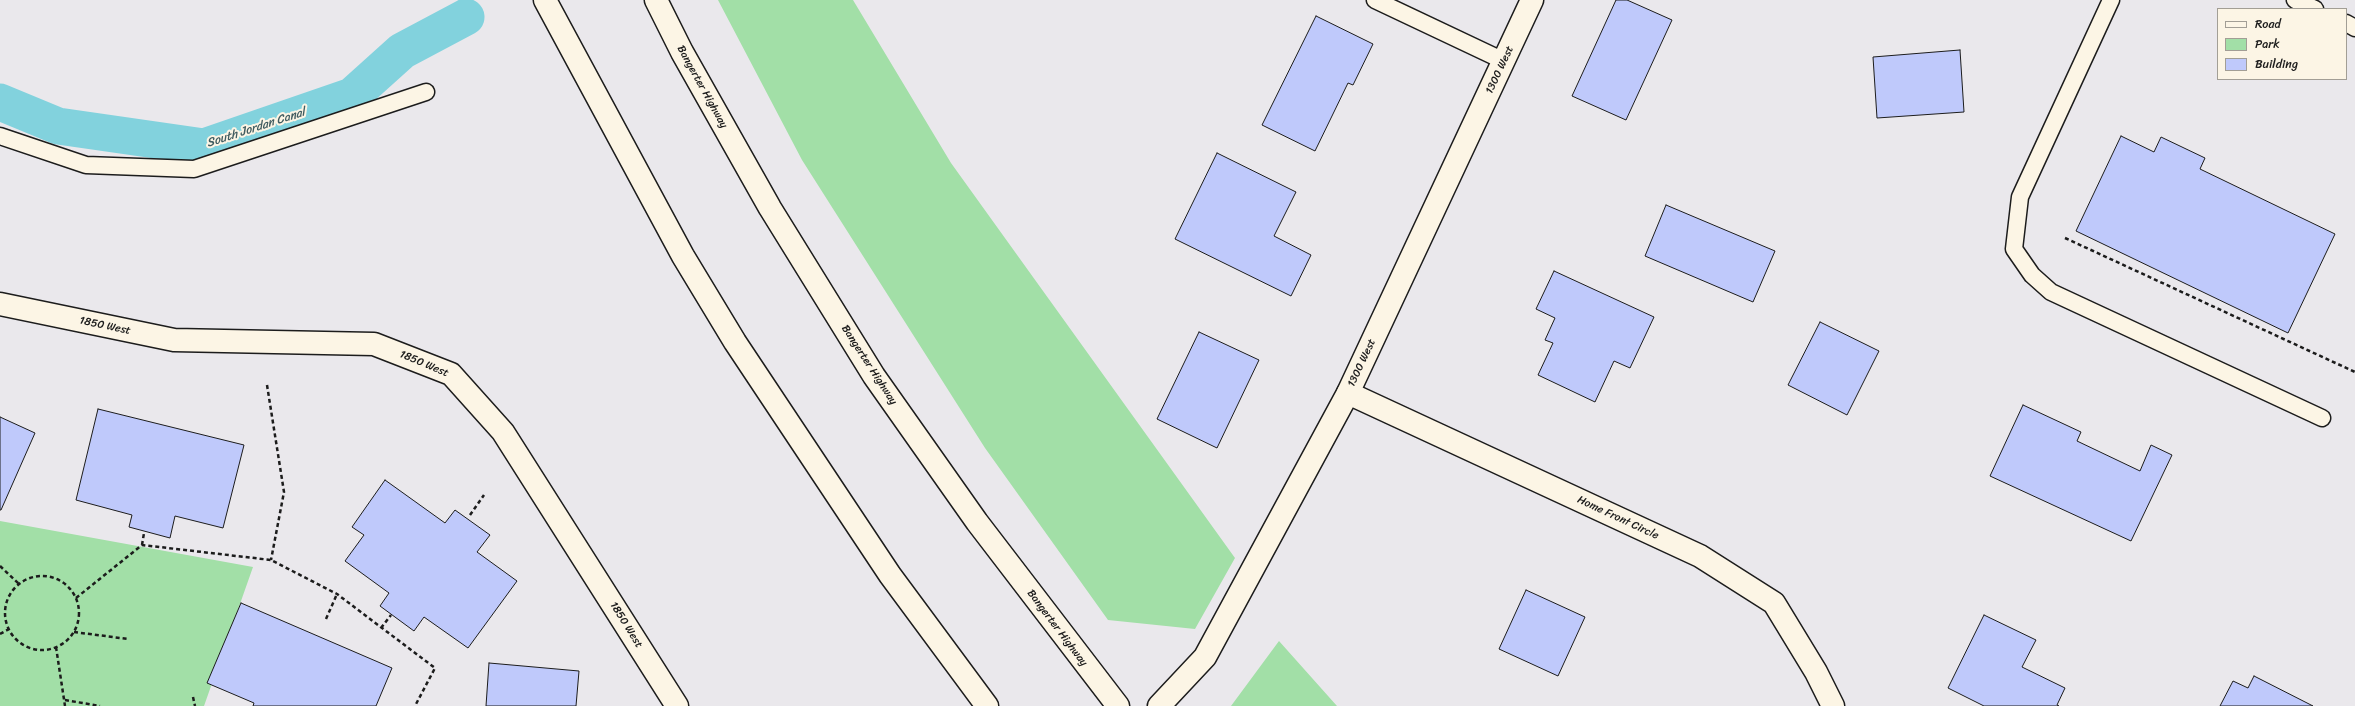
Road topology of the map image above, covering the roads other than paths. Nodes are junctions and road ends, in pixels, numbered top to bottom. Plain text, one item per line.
1 (545, 0) edge
2 (656, 0) edge
3 (1375, 0) edge
4 (1532, 0) edge
5 (2111, 0) edge
6 (2296, 0) edge
7 (2313, 8) edge
8 (1504, 61) junction
9 (426, 92) dead end
10 (0, 136) edge
11 (0, 304) edge
12 (1348, 393) junction
13 (2322, 418) dead end
14 (677, 706) edge
15 (987, 706) edge
16 (1118, 706) edge
17 (1159, 706) edge
18 (1833, 706) edge

1 - 15 main road
2 - 16 main road, Bangerter Highway
3 - 8 lane
4 - 8 main road, 1300 West
5 - 13 lane
6 - 7 lane
8 - 12 main road, 1300 West
9 - 10 lane
11 - 14 main road, 1850 West
12 - 17 main road, 1300 West
12 - 18 main road, Home Front Circle

